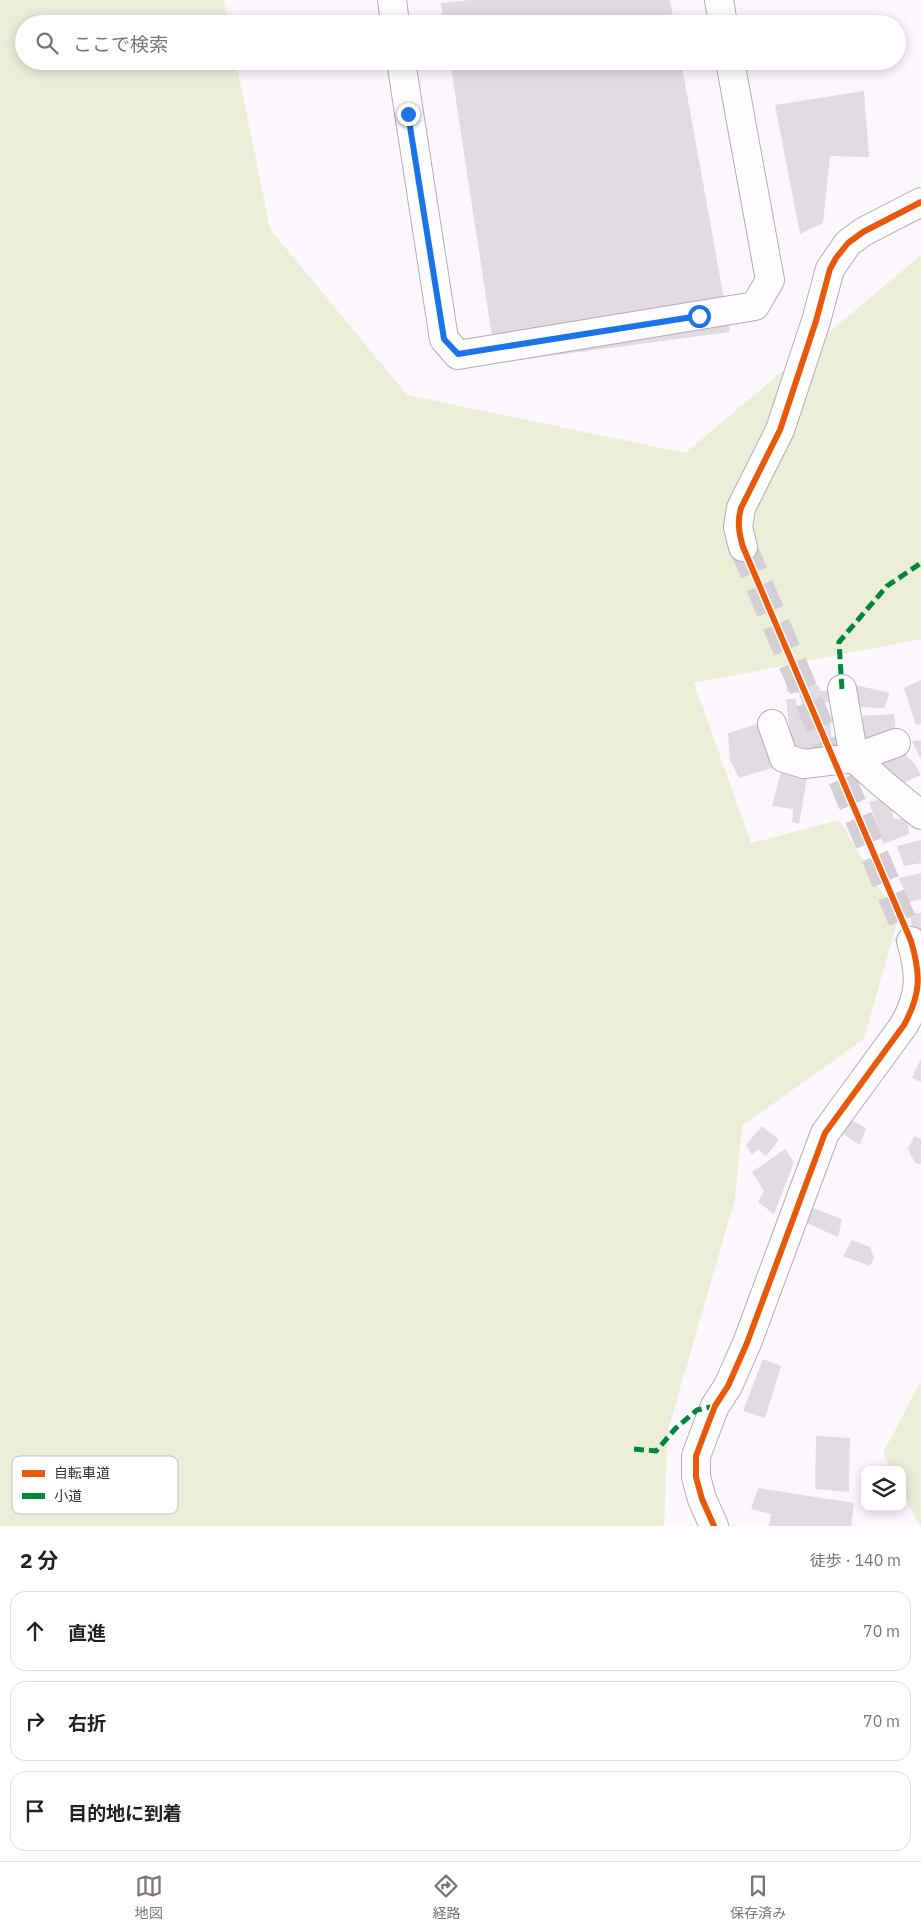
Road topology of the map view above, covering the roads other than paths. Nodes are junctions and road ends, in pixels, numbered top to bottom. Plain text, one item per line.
1 (392, 0) edge
2 (719, 0) edge
3 (394, 15) edge
4 (722, 15) edge
5 (402, 70) edge
6 (732, 70) edge
7 (921, 202) edge
8 (743, 546) tunnel mouth
9 (842, 689) dead end
10 (772, 724) dead end
11 (896, 743) dead end
12 (854, 758) junction
13 (921, 815) edge
14 (911, 941) tunnel mouth
15 (915, 1015) edge
16 (714, 1526) edge

1 - 3 street
2 - 4 street
5 - 6 street
7 - 8 street
9 - 12 street
10 - 12 street
11 - 12 street
12 - 13 street
14 - 15 street
15 - 16 street

